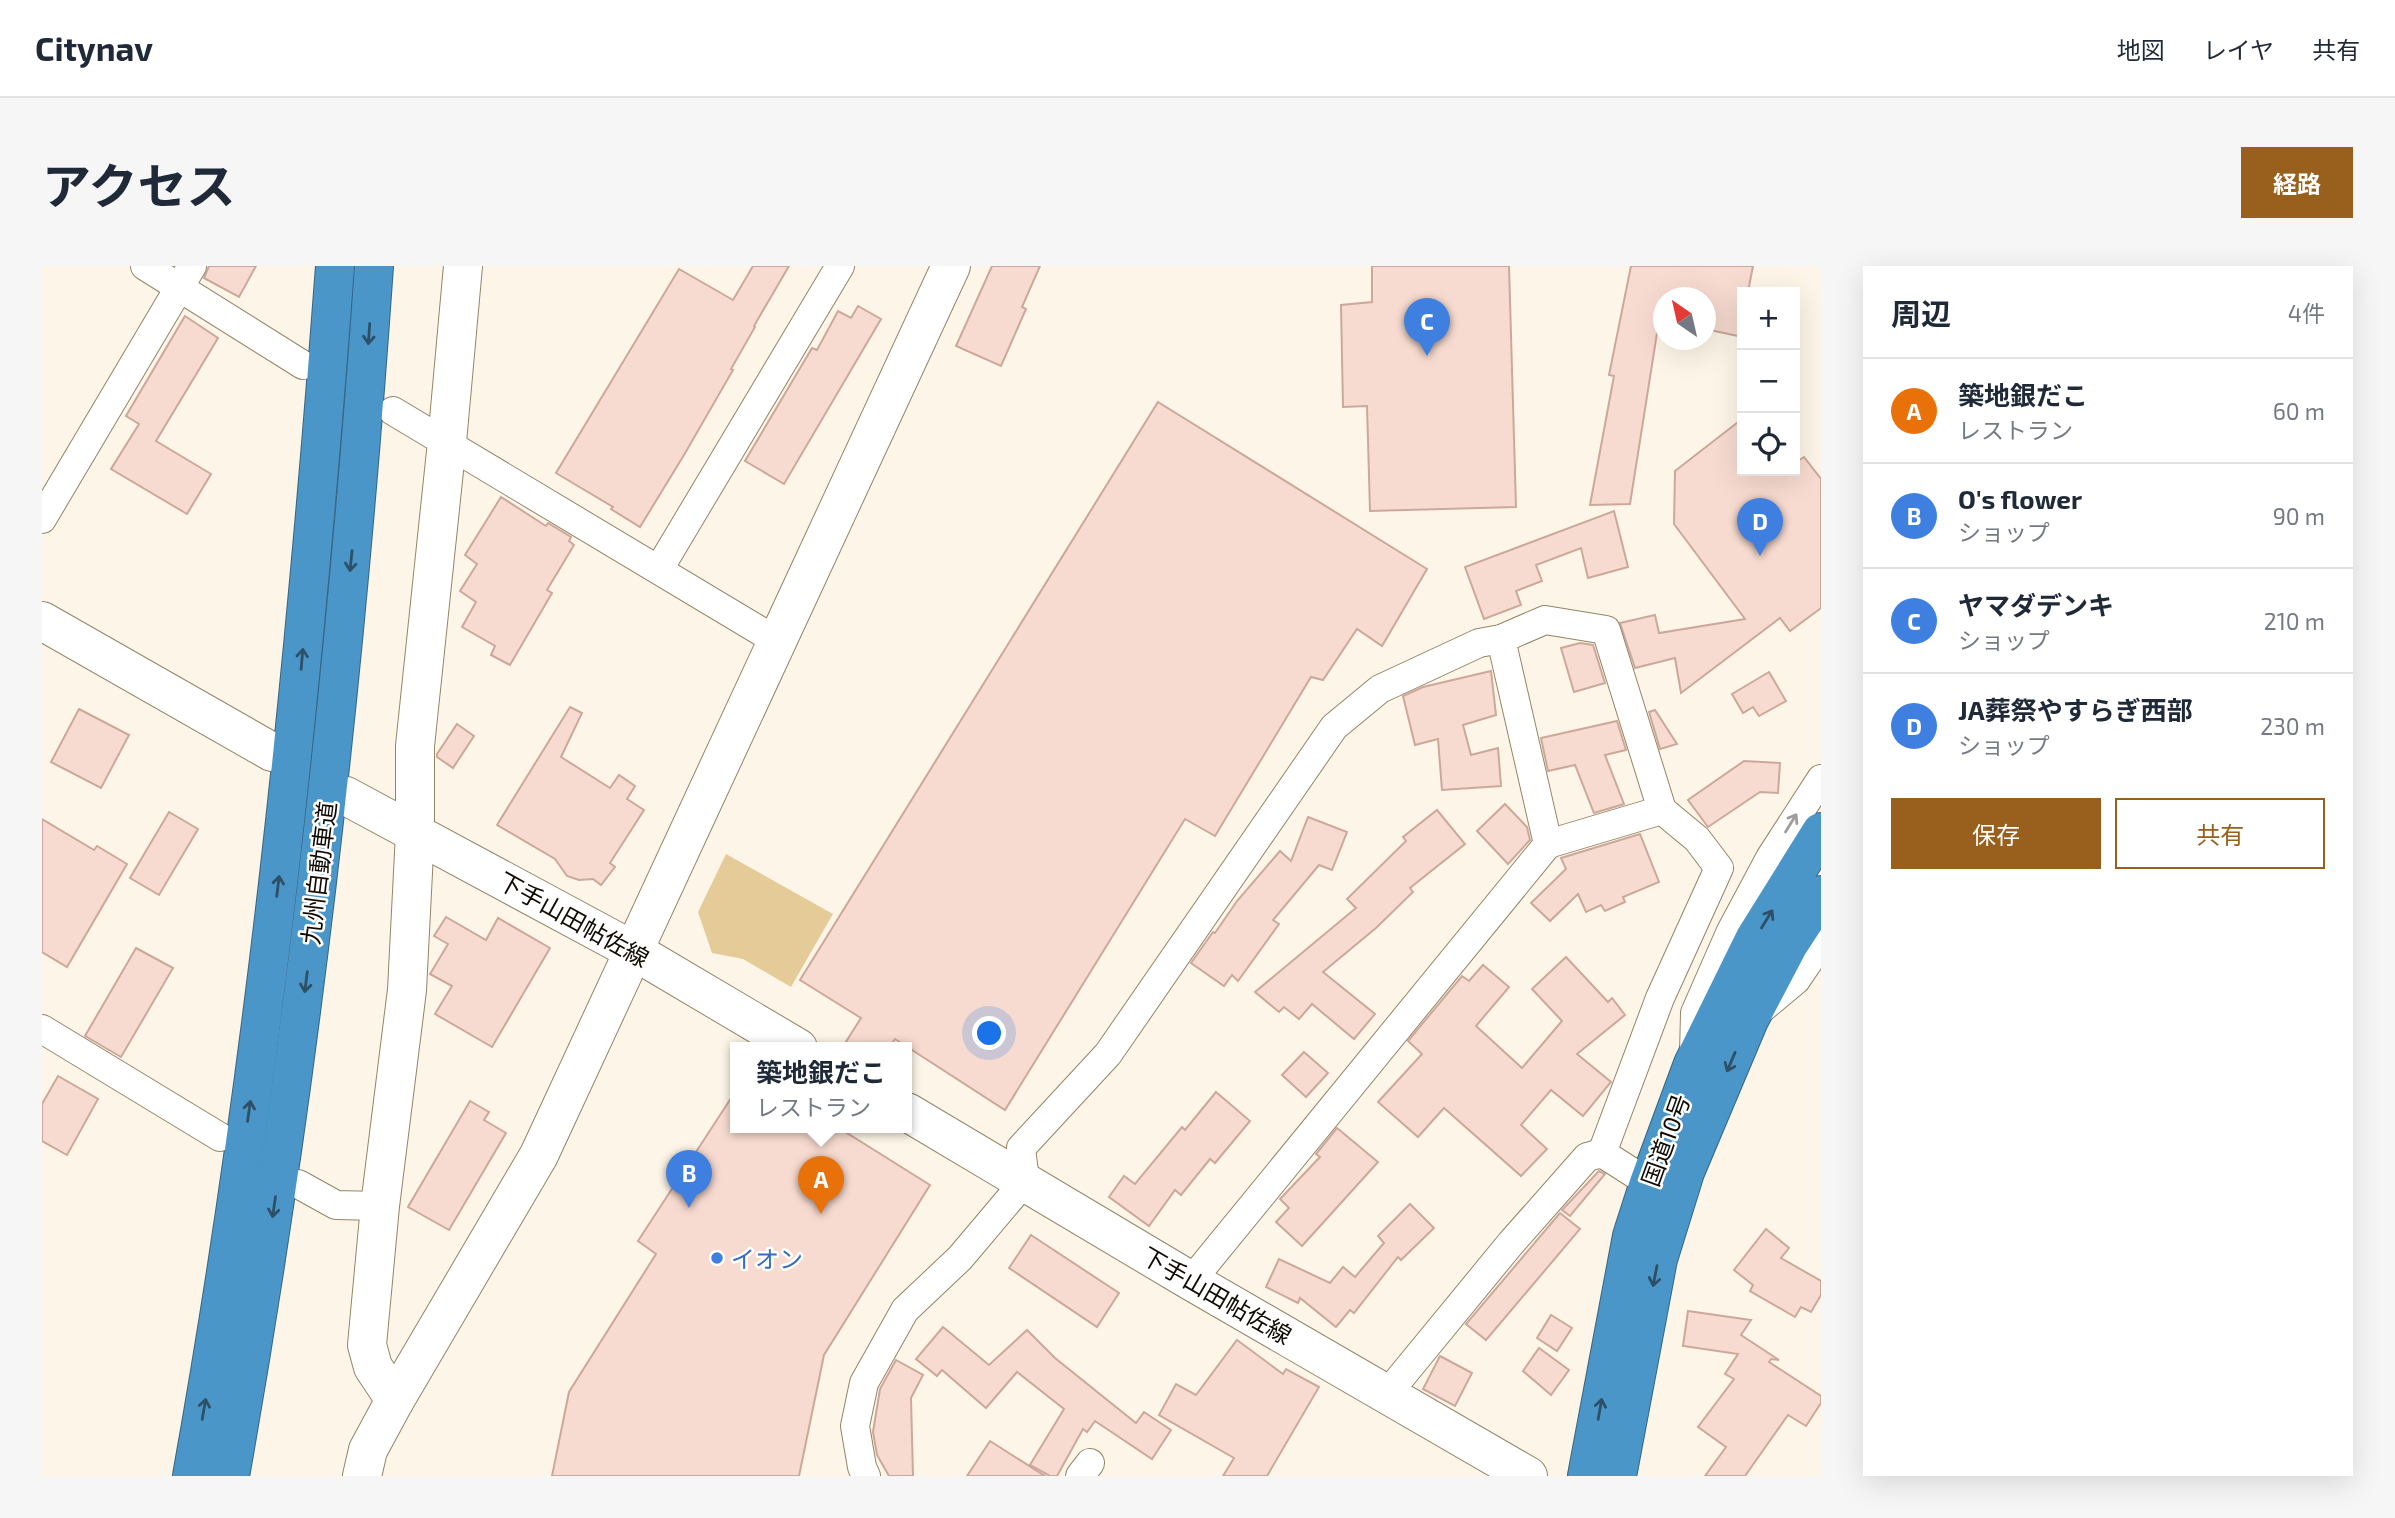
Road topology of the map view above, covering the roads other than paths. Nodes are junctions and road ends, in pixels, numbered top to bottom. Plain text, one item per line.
1 (145, 266) edge
2 (335, 266) edge
3 (374, 266) edge
4 (463, 266) edge
5 (841, 266) edge
6 (951, 266) edge
7 (186, 276) edge
8 (303, 365) dead end
9 (393, 411) dead end
10 (447, 442) junction
11 (42, 519) edge
12 (659, 569) junction
13 (42, 621) edge
14 (1501, 639) junction
15 (777, 641) junction
16 (272, 752) dead end
17 (1821, 779) edge
18 (346, 796) dead end
19 (1662, 810) junction
20 (1821, 832) edge
21 (415, 833) junction
22 (1548, 844) junction
23 (1821, 895) edge
24 (1821, 943) edge
25 (634, 951) junction
26 (1749, 1020) junction
27 (42, 1029) edge
28 (788, 1042) edge
29 (1693, 1064) junction
30 (912, 1115) edge
31 (220, 1137) dead end
32 (1602, 1153) junction
33 (1025, 1181) junction
34 (1648, 1183) junction
35 (298, 1184) dead end
36 (380, 1206) junction
37 (1191, 1281) junction
38 (1388, 1394) junction
39 (395, 1400) junction
40 (192, 1476) edge
41 (230, 1476) edge
42 (362, 1476) edge
43 (866, 1476) edge
44 (1528, 1476) edge
45 (1587, 1476) edge
46 (1617, 1476) edge

1 - 7 street
40 -> 2 highway, 九州自動車道
3 -> 41 highway, 九州自動車道
4 - 10 street
5 - 12 street
6 - 15 street
7 - 8 street
7 - 11 street
9 - 10 street
10 - 12 street
10 - 21 street
12 - 15 street
13 - 16 street
14 - 19 street
14 - 22 street
14 - 33 street
15 - 25 street
29 -> 17 street
18 - 21 street, 下手山田帖佐線
19 - 22 street
19 - 32 street
29 -> 20 highway, 国道10号
21 - 25 street, 下手山田帖佐線
21 - 36 street
22 - 37 street
23 - 26 highway, 国道10号
24 - 26 street
25 - 28 street, 下手山田帖佐線
25 - 39 street
26 -> 46 highway, 国道10号
27 - 31 street
29 - 34 highway, 国道10号
30 - 33 street, 下手山田帖佐線
32 - 34 street
32 - 38 street
33 - 37 street, 下手山田帖佐線
33 - 43 street
45 -> 34 highway, 国道10号
35 - 36 street
36 - 39 street
37 - 38 street, 下手山田帖佐線
38 - 44 street, 下手山田帖佐線
39 - 42 street

